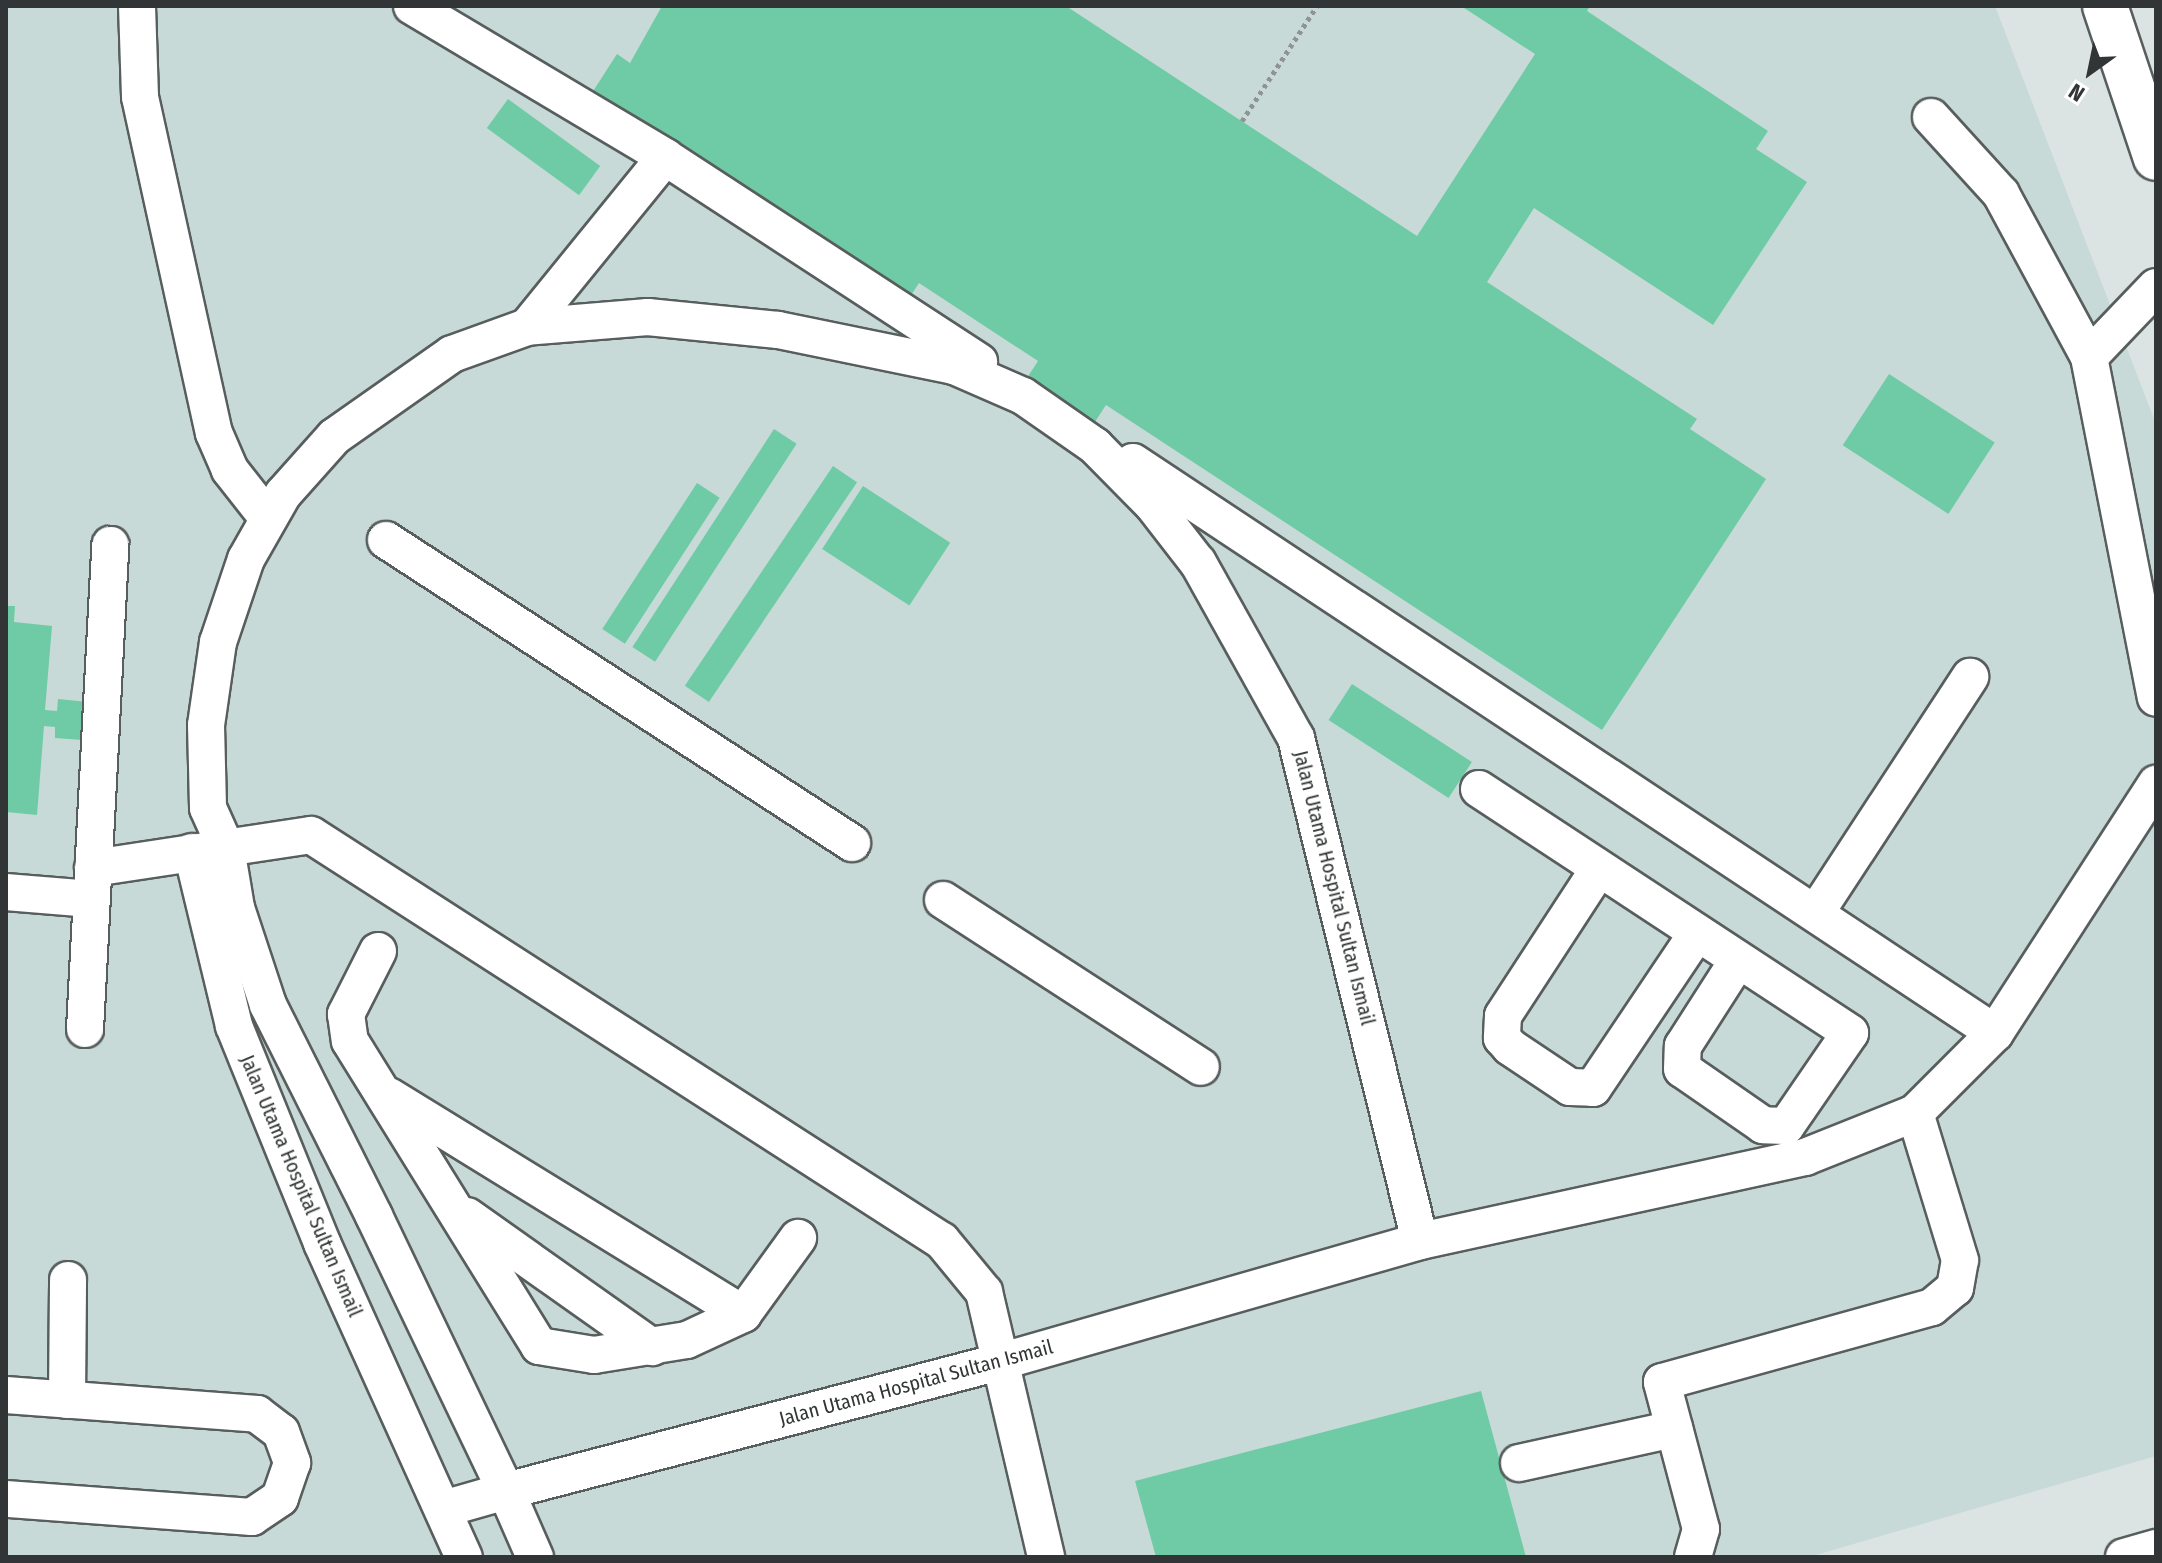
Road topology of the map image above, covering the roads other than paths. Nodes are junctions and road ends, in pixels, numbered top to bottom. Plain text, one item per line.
1 (137, 6) edge
2 (412, 6) edge
3 (2105, 6) edge
4 (1931, 117) dead end
5 (665, 157) junction
6 (2156, 158) edge
7 (2156, 287) edge
8 (527, 327) junction
9 (2089, 357) junction
10 (275, 506) junction
11 (386, 540) dead end
12 (110, 545) dead end
13 (1970, 677) dead end
14 (2156, 697) edge
15 (2156, 784) edge
16 (1479, 789) dead end
17 (852, 843) dead end
18 (209, 850) junction
19 (1598, 870) junction
20 (92, 883) junction
21 (6, 892) edge
22 (943, 900) dead end
23 (1817, 911) junction
24 (1696, 935) junction
25 (378, 951) dead end
26 (1737, 962) junction
27 (85, 1029) dead end
28 (1995, 1033) junction
29 (1201, 1067) dead end
30 (381, 1090) junction
31 (1915, 1113) junction
32 (1794, 1118) junction
33 (1805, 1157) junction
34 (456, 1208) junction
35 (798, 1238) dead end
36 (1420, 1241) junction
37 (68, 1280) dead end
38 (743, 1314) junction
39 (652, 1347) junction
40 (999, 1362) junction
41 (6, 1395) edge
42 (67, 1400) junction
43 (1674, 1429) junction
44 (1519, 1463) dead end
45 (506, 1491) junction
46 (6, 1499) edge
47 (443, 1509) junction
48 (2156, 1548) edge
49 (464, 1557) edge
50 (535, 1557) edge
51 (1045, 1557) edge
52 (1693, 1557) edge
53 (2124, 1557) edge

1 - 10 street
2 - 5 street
3 - 6 main road
4 - 9 street
5 - 8 street
5 - 23 street
7 - 9 street
8 - 10 street, Jalan Utama Hospital Sultan Ismail
8 - 36 street, Jalan Utama Hospital Sultan Ismail
9 - 14 street
10 - 18 street
11 - 17 street
12 - 20 street
13 - 23 street
15 - 28 street
16 - 19 street
18 - 20 street
18 - 40 street
18 - 45 street
18 - 47 street, Jalan Utama Hospital Sultan Ismail
19 - 24 street
19 - 24 street
20 - 21 street
20 - 27 street
22 - 29 street
23 - 28 street
24 - 26 street
25 - 30 street
26 - 32 street
26 - 32 street
28 - 31 street
30 - 34 street
30 - 38 street
31 - 33 street
31 - 43 street
32 - 33 street
33 - 36 street
34 - 39 street
34 - 39 street
35 - 38 street
36 - 40 street, Jalan Utama Hospital Sultan Ismail
37 - 42 street
38 - 39 street
40 - 45 street, Jalan Utama Hospital Sultan Ismail
40 - 51 street
41 - 42 street
42 - 46 street
43 - 44 street
43 - 52 street
45 - 47 street, Jalan Utama Hospital Sultan Ismail
45 - 50 street
47 - 49 street, Jalan Utama Hospital Sultan Ismail
48 - 53 street

